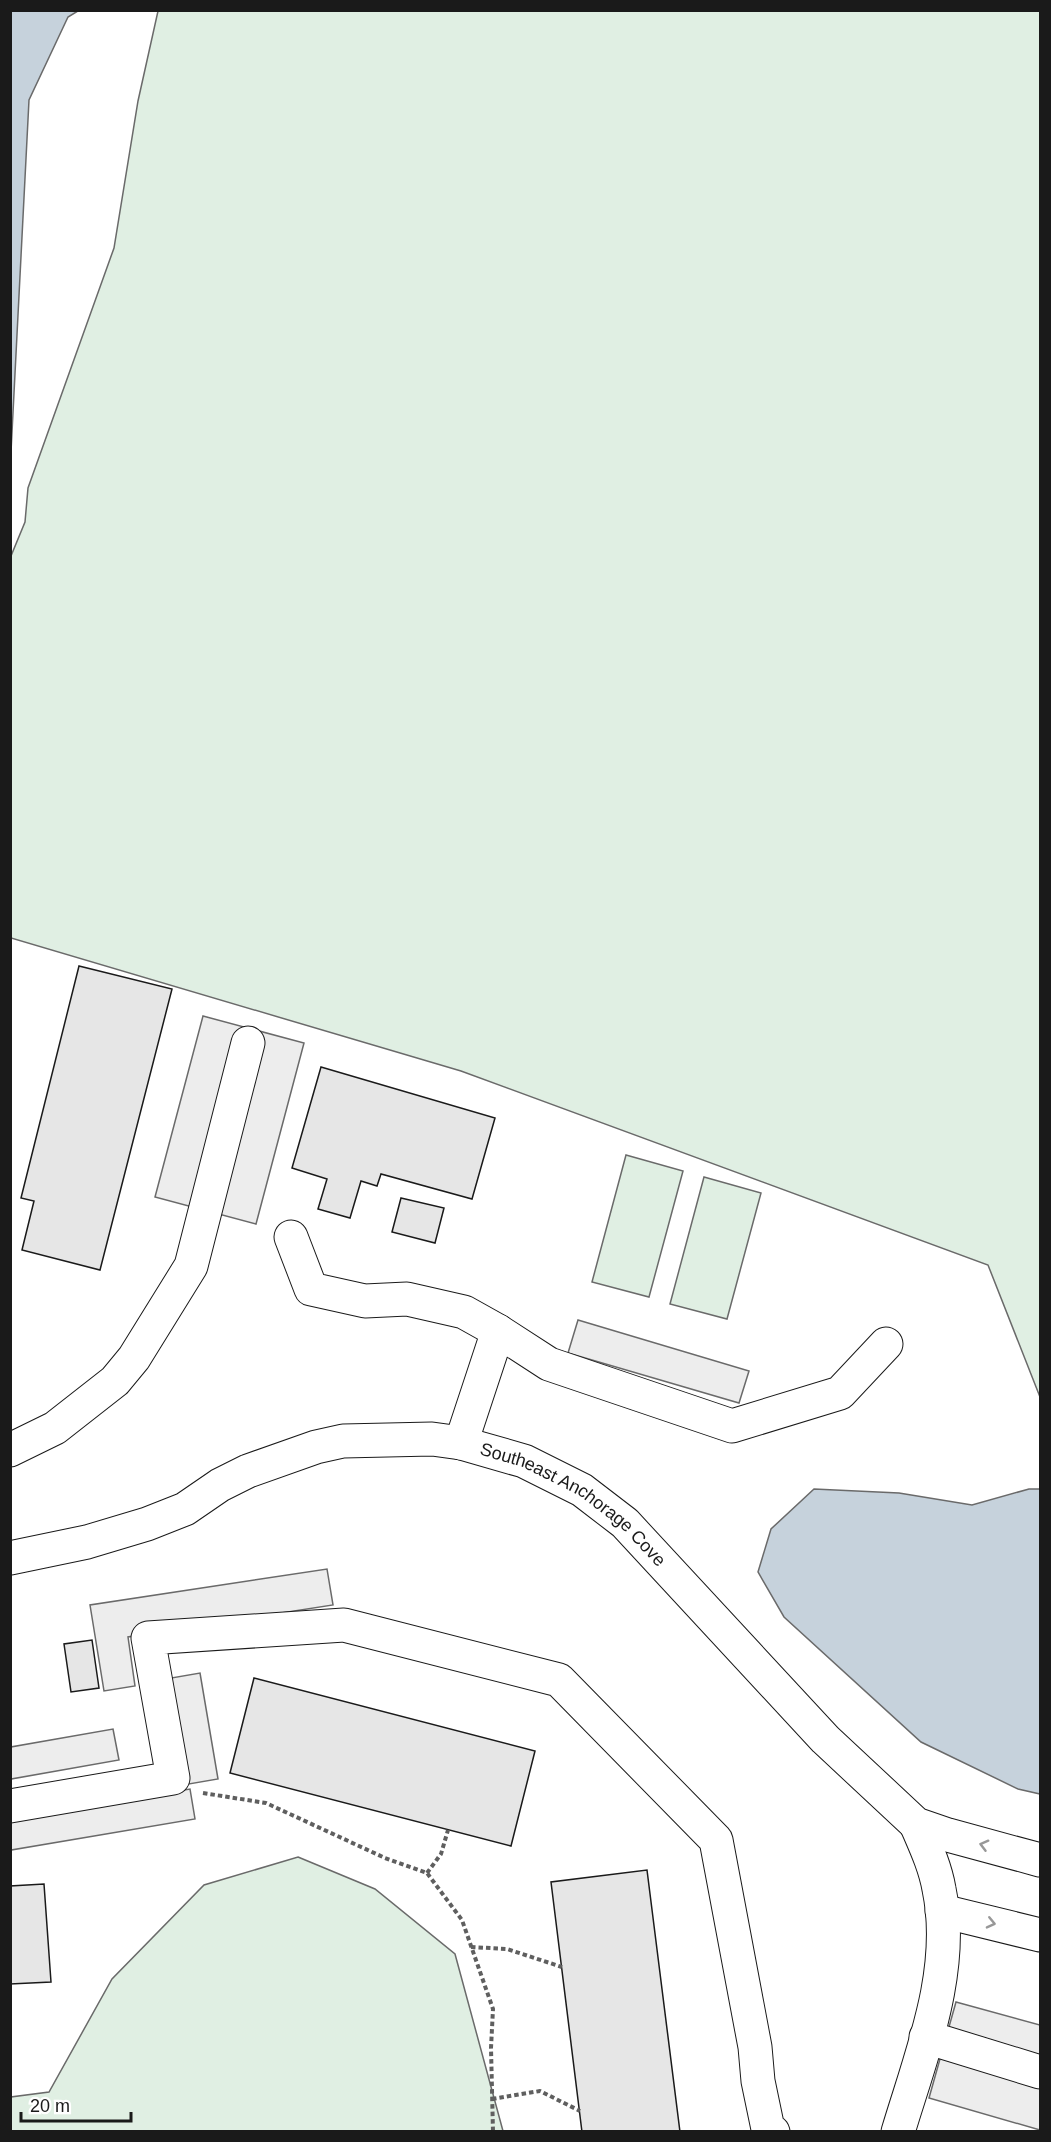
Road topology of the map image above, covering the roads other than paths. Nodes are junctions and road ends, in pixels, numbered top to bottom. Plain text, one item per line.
1 (248, 1043) dead end
2 (291, 1237) dead end
3 (498, 1331) junction
4 (886, 1344) dead end
5 (461, 1443) junction
6 (10, 1450) edge
7 (10, 1558) edge
8 (10, 1806) edge
9 (916, 1824) junction
10 (1041, 1860) edge
11 (942, 1911) junction
12 (1041, 1935) edge
13 (926, 2037) junction
14 (1041, 2072) edge
15 (773, 2132) edge
16 (898, 2132) edge

1 - 6 street
2 - 3 street
3 - 4 street
3 - 5 street
5 - 7 street, Southeast Anchorage Cove
5 - 9 street, Southeast Anchorage Cove
8 - 15 street
10 -> 9 street, Southeast Anchorage Cove
9 - 11 street
11 -> 12 street
11 - 13 street
13 - 14 street
13 - 16 street

